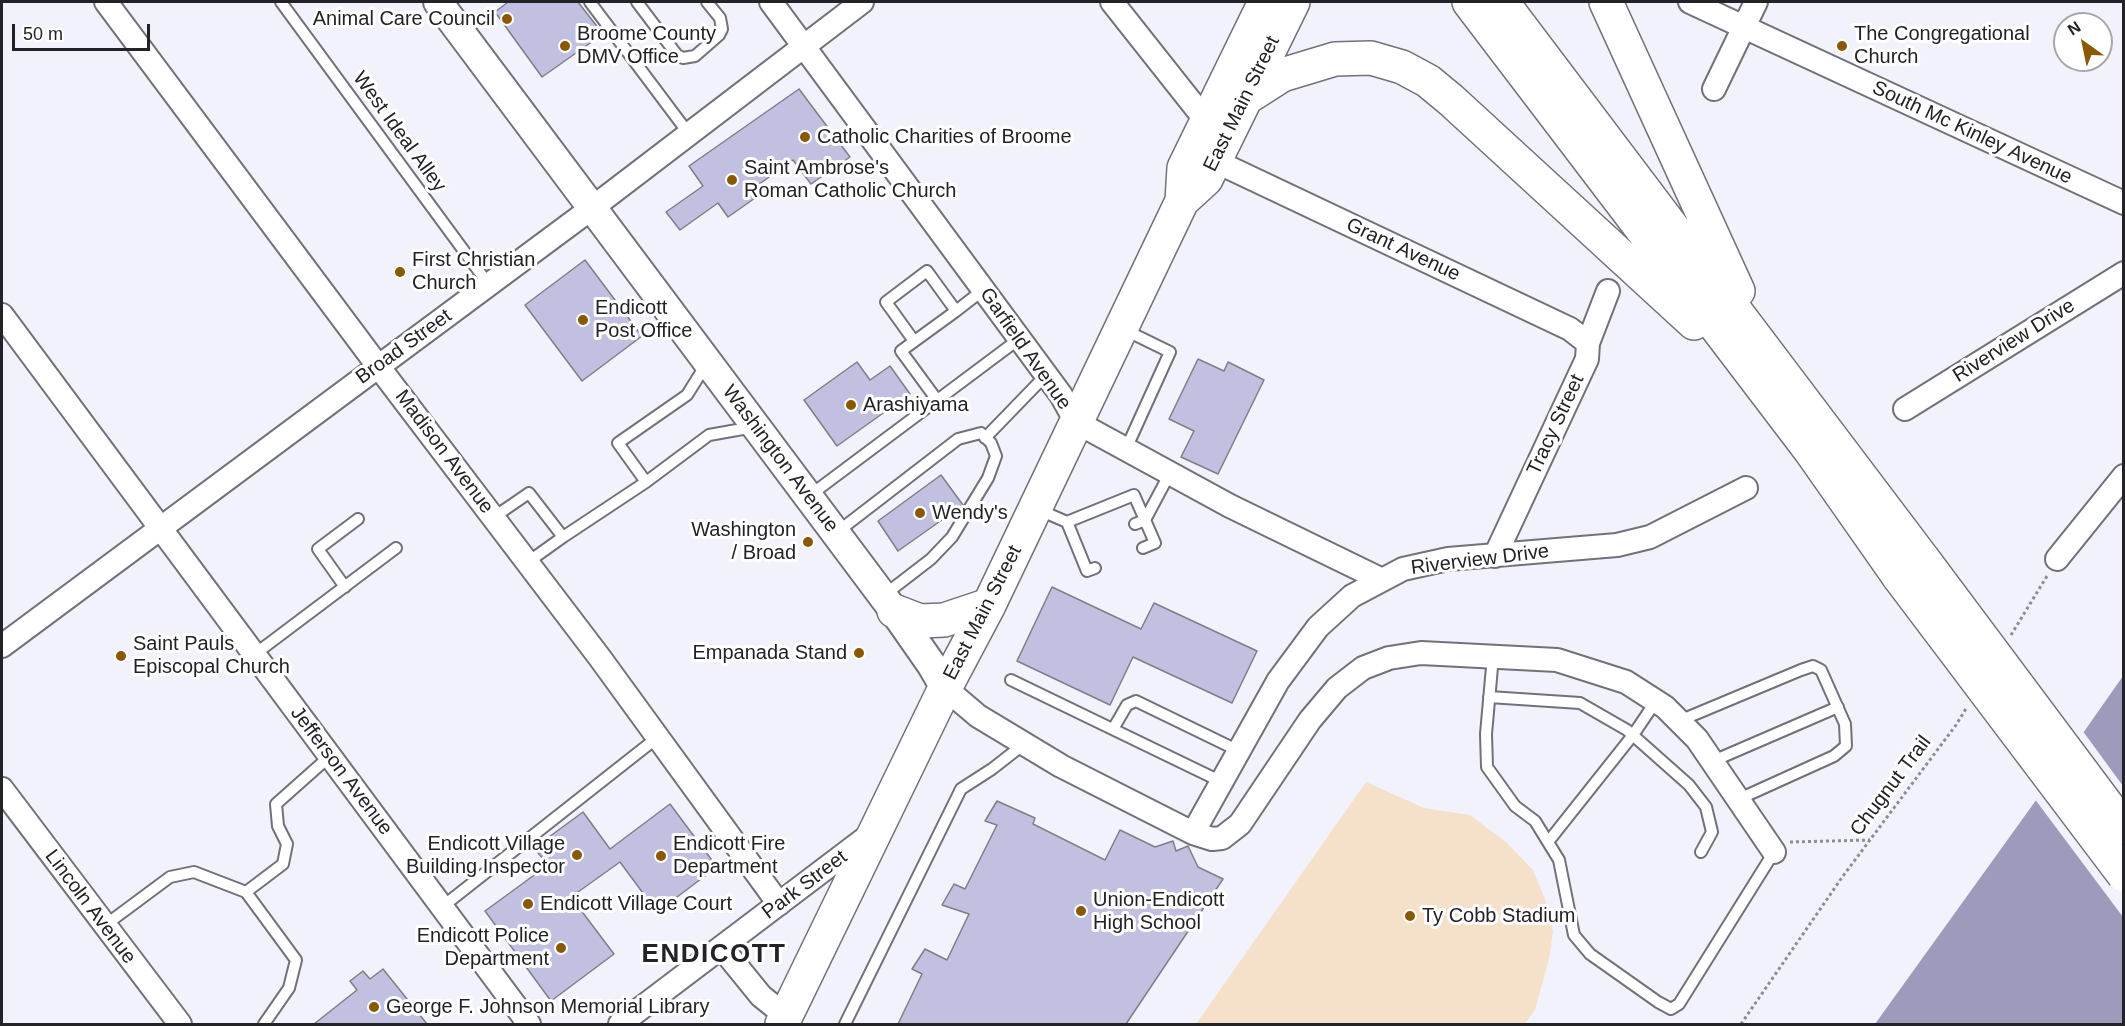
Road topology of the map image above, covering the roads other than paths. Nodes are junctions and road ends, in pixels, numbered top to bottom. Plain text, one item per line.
1 (106, 2) edge
2 (281, 2) edge
3 (438, 2) edge
4 (590, 2) edge
5 (637, 2) edge
6 (707, 2) edge
7 (771, 2) edge
8 (862, 2) edge
9 (1112, 2) edge
10 (1265, 2) edge
11 (1293, 2) edge
12 (1469, 2) edge
13 (1502, 2) edge
14 (1606, 2) edge
15 (1690, 2) edge
16 (1756, 2) edge
17 (1744, 26) junction
18 (804, 45) junction
19 (1714, 89) dead end
20 (1246, 98) junction
21 (1207, 122) junction
22 (689, 134) junction
23 (1215, 160) junction
24 (1182, 201) junction
25 (2124, 203) edge
26 (592, 208) junction
27 (2124, 273) edge
28 (489, 285) junction
29 (983, 290) junction
30 (1608, 291) dead end
31 (956, 310) junction
32 (2, 315) edge
33 (1122, 328) junction
34 (1019, 339) junction
35 (914, 341) junction
36 (1588, 343) junction
37 (707, 362) junction
38 (378, 366) junction
39 (1746, 366) junction
40 (1046, 375) junction
41 (1788, 379) junction
42 (938, 400) junction
43 (1905, 409) dead end
44 (1076, 422) junction
45 (756, 426) junction
46 (985, 438) junction
47 (1126, 449) junction
48 (1170, 473) junction
49 (2124, 476) edge
50 (646, 482) junction
51 (1746, 488) dead end
52 (808, 496) junction
53 (1035, 509) junction
54 (494, 517) junction
55 (358, 519) dead end
56 (1067, 522) junction
57 (1140, 522) junction
58 (160, 527) junction
59 (836, 534) junction
60 (563, 537) junction
61 (396, 548) dead end
62 (1143, 548) dead end
63 (1495, 556) junction
64 (2057, 559) road end
65 (528, 562) junction
66 (1095, 568) dead end
67 (1911, 568) junction
68 (1380, 579) junction
69 (345, 587) junction
70 (889, 603) junction
71 (990, 605) junction
72 (2, 646) edge
73 (255, 654) junction
74 (1493, 656) junction
75 (1011, 680) dead end
76 (945, 688) junction
77 (1489, 697) junction
78 (1656, 701) junction
79 (1838, 707) junction
80 (1678, 721) junction
81 (1113, 729) junction
82 (1633, 735) junction
83 (658, 737) junction
84 (1024, 744) junction
85 (1239, 751) junction
86 (330, 756) junction
87 (1713, 761) junction
88 (1222, 782) junction
89 (2, 789) edge
90 (1739, 799) junction
91 (2124, 828) edge
92 (874, 831) junction
93 (1193, 833) junction
94 (1548, 842) junction
95 (1771, 848) joint
96 (1701, 852) dead end
97 (2124, 876) edge
98 (246, 892) junction
99 (779, 904) junction
100 (442, 907) junction
101 (104, 926) junction
102 (722, 948) junction
103 (784, 1020) edge
104 (180, 1024) edge
105 (264, 1024) edge
106 (529, 1024) edge
107 (620, 1024) edge
108 (845, 1024) edge

1 - 38 street, Madison Avenue
2 - 28 lane, West Ideal Alley
3 - 26 street, Washington Avenue
4 - 22 lane
5 - 6 lane
7 - 18 street, Garfield Avenue
8 - 18 street, Broad Street
9 - 21 street
10 - 21 main road, East Main Street
11 - 20 main road, East Main Street
12 - 39 main road
13 - 41 main road
14 - 41 main road
15 - 17 street, South Mc Kinley Avenue
16 - 17 street
17 - 19 street
17 - 25 street, South Mc Kinley Avenue
18 - 22 street, Broad Street
18 - 29 street, Garfield Avenue
20 - 23 main road, East Main Street
20 - 39 main road
21 - 24 main road, East Main Street
22 - 26 street, Broad Street
23 - 24 main road, East Main Street
23 - 36 street, Grant Avenue
24 - 33 main road, East Main Street
26 - 28 street, Broad Street
26 - 37 street, Washington Avenue
27 - 43 street, Riverview Drive
28 - 38 street, Broad Street
29 - 31 lane
29 - 34 street, Garfield Avenue
30 - 36 street, Tracy Street
31 - 35 lane
31 - 35 lane
32 - 58 street, Jefferson Avenue
33 - 44 main road, East Main Street
33 - 47 lane
34 - 40 street, Garfield Avenue
34 - 42 lane
35 - 42 lane
36 - 63 street, Tracy Street
37 - 45 street, Washington Avenue
37 - 50 lane
38 - 54 street, Madison Avenue
38 - 58 street, Broad Street
39 - 67 main road
40 - 44 street, Garfield Avenue
40 - 46 lane
41 - 67 main road
42 - 52 lane
44 - 47 street, Garfield Avenue
44 - 53 main road, East Main Street
45 - 50 lane
45 - 52 street, Washington Avenue
46 - 59 lane
46 - 70 lane
47 - 48 street, Garfield Avenue
48 - 57 lane
48 - 68 street, Garfield Avenue
49 - 64 street
50 - 60 lane
51 - 63 street, Riverview Drive
52 - 59 street, Washington Avenue
53 - 56 lane
53 - 71 main road, East Main Street
54 - 60 lane
54 - 65 street, Madison Avenue
55 - 69 lane
56 - 57 lane
56 - 66 lane
57 - 62 lane
58 - 72 street, Broad Street
58 - 73 street, Jefferson Avenue
59 - 70 street, Washington Avenue
60 - 65 lane
61 - 69 lane
63 - 68 street, Riverview Drive
65 - 83 street, Madison Avenue
67 - 91 main road, bridge
67 - 97 main road, bridge
68 - 85 street, Riverview Drive
69 - 73 lane
70 - 71 main road
70 - 76 street, Washington Avenue
71 - 76 main road, East Main Street
73 - 86 street, Jefferson Avenue
74 - 77 lane
74 - 78 street, Washington Avenue
74 - 93 street, Washington Avenue
75 - 81 lane
76 - 84 street, Washington Avenue
76 - 92 main road, East Main Street
77 - 82 lane
77 - 94 lane
78 - 80 street, Washington Avenue
78 - 82 lane
79 - 80 lane
79 - 87 lane
79 - 90 lane
80 - 87 street, Washington Avenue
81 - 85 lane
81 - 88 lane
82 - 94 lane
82 - 96 lane
83 - 99 street, Madison Avenue
83 - 100 lane
84 - 93 street, Washington Avenue
84 - 108 lane
85 - 88 street, Riverview Drive
86 - 98 lane
86 - 100 street, Jefferson Avenue
87 - 90 street, Washington Avenue
88 - 93 street, Riverview Drive
89 - 101 street, Lincoln Avenue
90 - 95 street, Washington Avenue
92 - 99 street, Park Street
92 - 103 main road, East Main Street
94 - 95 lane
98 - 101 lane
98 - 105 lane
99 - 102 street, Park Street
100 - 106 street, Jefferson Avenue
101 - 104 street, Lincoln Avenue
102 - 103 street
102 - 107 street, Park Street

